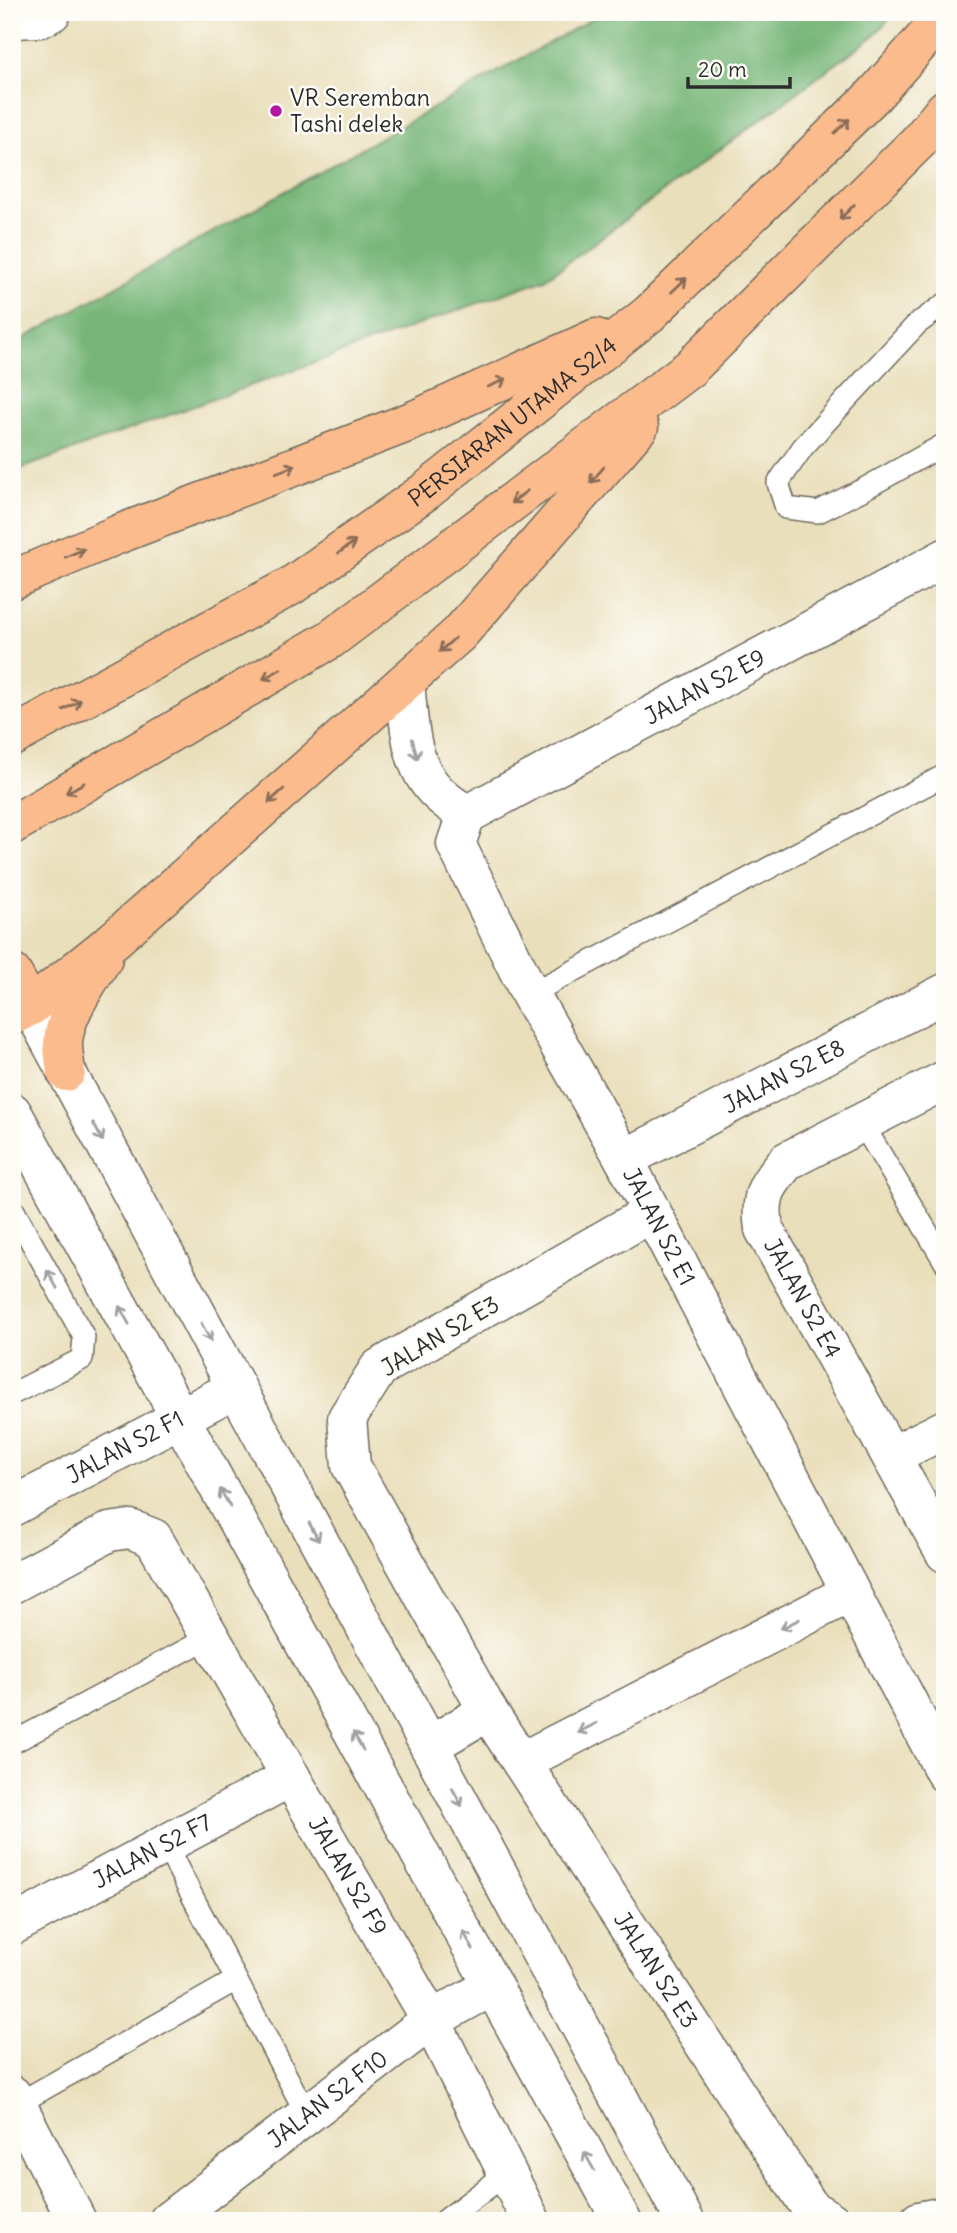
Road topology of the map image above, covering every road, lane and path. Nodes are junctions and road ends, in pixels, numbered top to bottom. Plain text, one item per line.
1 (52, 12) edge
2 (945, 15) edge
3 (12, 19) edge
4 (945, 109) edge
5 (945, 304) edge
6 (649, 314) junction
7 (691, 368) junction
8 (945, 444) edge
9 (945, 558) edge
10 (12, 580) edge
11 (405, 682) junction
12 (12, 737) edge
13 (945, 775) edge
14 (466, 815) junction
15 (12, 825) edge
16 (115, 939) junction
17 (12, 973) edge
18 (945, 993) edge
19 (530, 995) junction
20 (22, 1011) edge
21 (66, 1072) junction
22 (945, 1080) edge
23 (12, 1112) edge
24 (862, 1123) junction
25 (624, 1159) junction
26 (12, 1207) edge
27 (651, 1213) junction
28 (945, 1262) edge
29 (236, 1388) junction
30 (12, 1394) edge
31 (181, 1418) junction
32 (945, 1429) edge
33 (891, 1456) junction
34 (12, 1507) edge
35 (945, 1553) edge
36 (12, 1584) edge
37 (850, 1593) junction
38 (210, 1637) junction
39 (488, 1711) junction
40 (12, 1743) edge
41 (429, 1746) junction
42 (521, 1762) junction
43 (945, 1773) edge
44 (291, 1777) junction
45 (165, 1844) junction
46 (12, 1926) edge
47 (236, 1980) junction
48 (493, 1986) junction
49 (431, 2020) junction
50 (15, 2100) edge
51 (307, 2115) junction
52 (507, 2173) junction
53 (945, 2216) edge
54 (77, 2221) edge
55 (168, 2221) edge
56 (444, 2221) edge
57 (531, 2221) edge
58 (622, 2221) edge
59 (685, 2221) edge
60 (831, 2221) edge
61 (919, 2221) edge

1 - 3 street
6 -> 2 main road, PERSIARAN UTAMA S2/4
4 -> 7 main road
5 - 8 lane
10 -> 6 main road
12 -> 6 main road, PERSIARAN UTAMA S2/4
7 -> 11 main road
7 -> 15 main road
9 - 14 street, JALAN S2 E9
11 -> 14 street
11 -> 16 main road
13 - 19 lane
14 - 19 street, JALAN S2 E1
16 - 20 main road
16 - 21 main road
17 - 20 main road
18 - 25 street, JALAN S2 E8
19 - 25 street, JALAN S2 E1
20 - 21 street
21 -> 29 street
22 - 24 street, JALAN S2 E4
31 -> 23 street
24 - 28 lane
24 - 33 street, JALAN S2 E4
25 - 27 street, JALAN S2 E1
30 -> 26 lane
27 - 37 street, JALAN S2 E1
27 - 39 street, JALAN S2 E3
29 - 31 street, JALAN S2 F1
29 -> 41 street
31 - 34 street, JALAN S2 F1
48 -> 31 street
32 - 33 street
33 - 35 street, JALAN S2 E4
36 - 38 street, JALAN S2 F9
37 -> 42 street
37 - 43 street, JALAN S2 E1
38 - 40 lane
38 - 44 street, JALAN S2 F9
39 - 41 street
39 - 42 street, JALAN S2 E3
41 -> 59 street
42 - 60 street, JALAN S2 E3
44 - 45 street, JALAN S2 F7
44 - 49 street, JALAN S2 F9
45 - 46 street, JALAN S2 F7
45 - 47 lane
47 - 50 lane
47 - 51 lane
48 - 49 street, JALAN S2 F10
58 -> 48 street
49 - 51 street, JALAN S2 F10
49 - 52 street, JALAN S2 F9
50 - 54 street
51 - 55 street, JALAN S2 F10
52 - 56 lane
52 - 57 street, JALAN S2 F9
53 - 61 street

